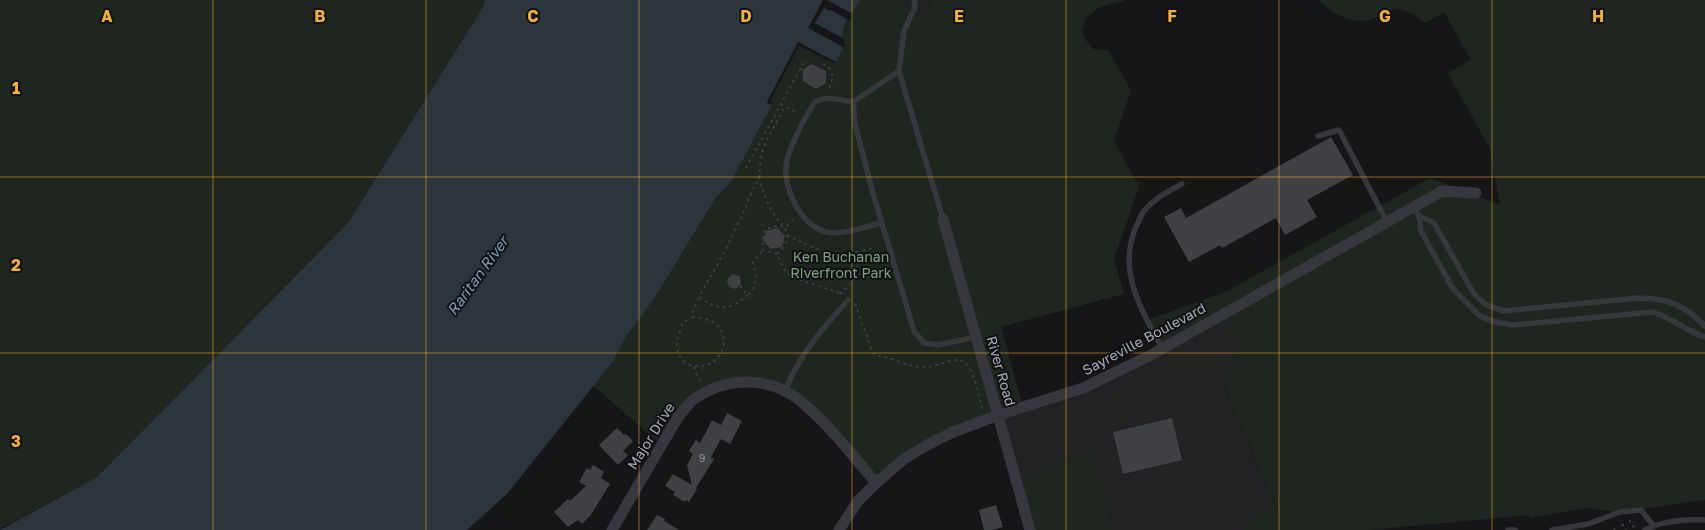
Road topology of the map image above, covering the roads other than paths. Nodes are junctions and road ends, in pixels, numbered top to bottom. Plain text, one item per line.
1 (914, 0) edge
2 (899, 71) junction
3 (853, 102) junction
4 (1318, 136) dead end
5 (1182, 184) dead end
6 (1476, 193) dead end
7 (1416, 211) junction
8 (944, 219) joint
9 (1387, 222) junction
10 (882, 223) junction
11 (848, 300) road end
12 (1485, 304) junction
13 (1476, 312) junction
14 (1705, 326) edge
15 (976, 337) junction
16 (1705, 337) edge
17 (1162, 348) junction
18 (785, 391) junction
19 (998, 415) junction
20 (876, 483) junction
21 (1705, 520) edge
22 (1653, 525) junction
23 (841, 529) edge
24 (612, 530) edge
25 (1030, 530) edge
26 (1508, 530) edge
27 (1515, 530) edge
28 (1552, 530) edge
29 (1646, 530) edge

1 - 2 lane
2 - 3 lane
2 - 8 lane
3 - 10 lane
3 - 10 lane
4 - 9 lane
5 - 17 lane
6 - 7 street, Sayreville Boulevard
7 - 9 street, Sayreville Boulevard
7 - 12 lane
7 - 13 lane
8 - 15 street, River Road
9 - 17 street, Sayreville Boulevard
10 - 15 lane
11 - 18 lane
12 - 13 lane
12 - 14 lane
13 - 16 lane
15 - 19 street, River Road
17 - 19 street, Sayreville Boulevard
18 - 20 street, Major Drive
18 - 24 street, Major Drive
19 - 20 street, Sayreville Boulevard
19 - 25 street, River Road
20 - 23 street, Sayreville Boulevard
21 - 22 lane
22 - 28 lane
22 - 29 lane
26 - 27 lane

